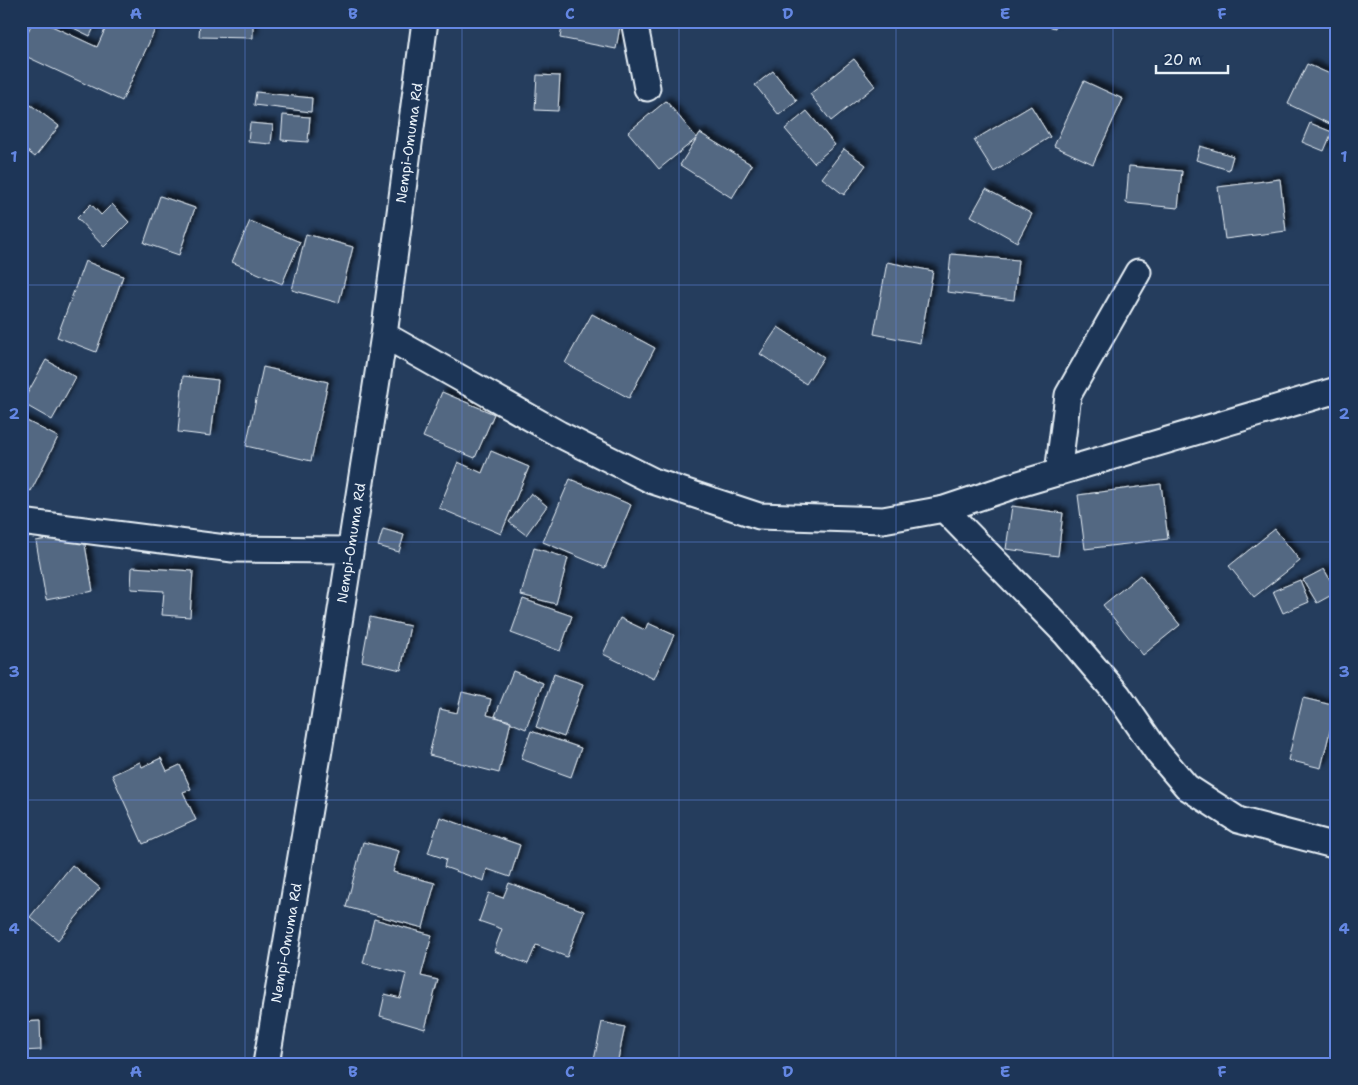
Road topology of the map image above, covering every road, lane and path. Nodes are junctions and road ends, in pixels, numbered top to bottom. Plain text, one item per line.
1 (425, 21) edge
2 (634, 21) edge
3 (648, 88) dead end
4 (1138, 272) dead end
5 (384, 335) junction
6 (1337, 390) edge
7 (1058, 473) junction
8 (944, 510) junction
9 (21, 522) edge
10 (349, 550) junction
11 (1337, 846) edge
12 (266, 1064) edge

1 - 5 street, Nempi-Omuma Rd
2 - 3 street
4 - 7 street
5 - 8 street
5 - 10 street, Nempi-Omuma Rd
6 - 7 street
7 - 8 street
8 - 11 street
9 - 10 street
10 - 12 street, Nempi-Omuma Rd

